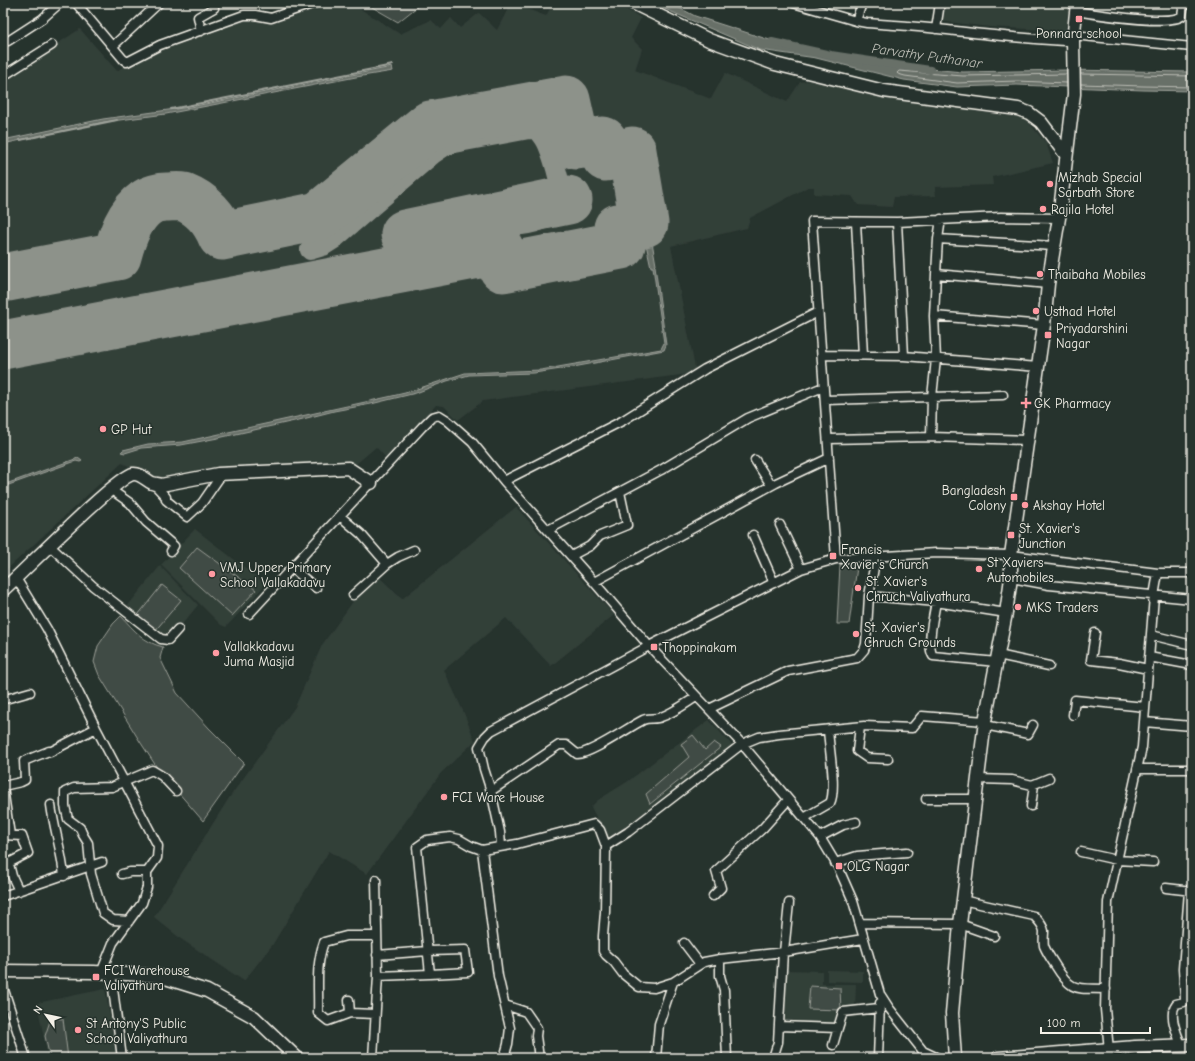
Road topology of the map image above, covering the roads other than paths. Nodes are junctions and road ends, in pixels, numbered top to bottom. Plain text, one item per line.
1 (60, 3) edge
2 (76, 3) edge
3 (160, 3) edge
4 (210, 3) edge
5 (315, 3) edge
6 (633, 3) edge
7 (793, 3) edge
8 (862, 3) edge
9 (940, 3) edge
10 (1184, 3) edge
11 (1076, 7) edge
12 (856, 21) junction
13 (936, 29) junction
14 (201, 30) junction
15 (1073, 38) junction
16 (8, 41) dead end
17 (52, 45) dead end
18 (113, 46) junction
19 (1192, 47) edge
20 (3, 76) edge
21 (1066, 155) junction
22 (1059, 218) junction
23 (941, 220) junction
24 (856, 222) junction
25 (897, 222) junction
26 (938, 239) junction
27 (1054, 246) junction
28 (936, 274) junction
29 (1048, 284) junction
30 (818, 312) junction
31 (934, 316) junction
32 (1044, 325) junction
33 (822, 355) junction
34 (863, 356) junction
35 (904, 356) junction
36 (936, 359) junction
37 (1038, 367) junction
38 (823, 387) junction
39 (1003, 395) dead end
40 (932, 398) junction
41 (825, 400) junction
42 (931, 437) junction
43 (828, 439) junction
44 (1027, 440) junction
45 (829, 458) junction
46 (755, 460) dead end
47 (222, 474) junction
48 (504, 481) junction
49 (153, 483) junction
50 (371, 483) junction
51 (771, 485) junction
52 (110, 490) junction
53 (620, 492) junction
54 (340, 516) junction
55 (780, 525) dead end
56 (548, 530) junction
57 (753, 535) dead end
58 (50, 546) junction
59 (414, 550) dead end
60 (171, 551) dead end
61 (1011, 555) junction
62 (571, 556) junction
63 (876, 556) junction
64 (836, 559) junction
65 (387, 564) junction
66 (292, 568) junction
67 (801, 569) junction
68 (1158, 573) junction
69 (1192, 573) edge
70 (16, 578) junction
71 (1011, 578) junction
72 (594, 582) junction
73 (774, 583) junction
74 (316, 588) dead end
75 (3, 590) edge
76 (353, 595) dead end
77 (870, 596) junction
78 (1154, 596) junction
79 (1192, 599) edge
80 (936, 602) junction
81 (1006, 613) junction
82 (249, 614) dead end
83 (178, 629) dead end
84 (1095, 633) dead end
85 (1151, 635) junction
86 (1192, 645) edge
87 (649, 646) junction
88 (1149, 657) junction
89 (998, 659) junction
90 (1192, 665) edge
91 (1048, 666) dead end
92 (1148, 669) junction
93 (30, 692) dead end
94 (696, 697) junction
95 (3, 699) edge
96 (1145, 707) junction
97 (709, 709) junction
98 (1073, 714) dead end
99 (1144, 722) junction
100 (985, 723) junction
101 (1033, 725) dead end
102 (1192, 726) edge
103 (860, 727) junction
104 (96, 728) junction
105 (828, 730) junction
106 (742, 744) junction
107 (888, 759) dead end
108 (1137, 769) junction
109 (1192, 769) edge
110 (1049, 778) dead end
111 (978, 779) junction
112 (125, 782) junction
113 (1034, 785) junction
114 (3, 787) edge
115 (176, 791) dead end
116 (491, 791) junction
117 (926, 799) dead end
118 (976, 799) junction
119 (788, 800) junction
120 (51, 805) dead end
121 (1031, 806) dead end
122 (67, 816) junction
123 (804, 818) junction
124 (53, 819) junction
125 (856, 822) dead end
126 (6, 835) edge
127 (820, 837) junction
128 (501, 846) junction
129 (606, 846) junction
130 (482, 850) junction
131 (907, 852) dead end
132 (1081, 852) dead end
133 (1117, 860) junction
134 (102, 862) dead end
135 (835, 862) junction
136 (1153, 862) dead end
137 (6, 865) edge
138 (90, 866) junction
139 (147, 872) junction
140 (122, 874) dead end
141 (64, 876) junction
142 (376, 880) dead end
143 (1166, 888) dead end
144 (19, 891) junction
145 (1191, 891) edge
146 (3, 896) edge
147 (713, 896) dead end
148 (962, 900) junction
149 (789, 903) dead end
150 (129, 921) junction
151 (860, 923) junction
152 (960, 924) junction
153 (377, 936) junction
154 (994, 936) dead end
155 (863, 939) junction
156 (684, 943) dead end
157 (428, 951) junction
158 (784, 952) junction
159 (377, 956) junction
160 (720, 959) junction
161 (700, 964) junction
162 (1192, 968) edge
163 (1183, 969) junction
164 (3, 971) edge
165 (106, 973) junction
166 (430, 974) junction
167 (378, 976) junction
168 (673, 982) junction
169 (3, 987) edge
170 (1106, 989) junction
171 (880, 994) junction
172 (349, 1000) dead end
173 (505, 1005) junction
174 (879, 1008) junction
175 (350, 1013) junction
176 (375, 1014) junction
177 (779, 1026) junction
178 (838, 1028) junction
179 (833, 1045) dead end
180 (1186, 1045) edge
181 (1109, 1050) junction
182 (26, 1058) edge
183 (122, 1058) edge
184 (297, 1058) edge
185 (373, 1058) edge
186 (504, 1058) edge
187 (539, 1058) edge
188 (656, 1058) edge
189 (727, 1058) edge
190 (773, 1058) edge
191 (878, 1058) edge
192 (938, 1058) edge
193 (955, 1058) edge
194 (998, 1058) edge

1 - 16 street
2 - 18 street
3 - 18 street
4 - 14 street
5 - 14 street
6 - 21 main road
7 - 12 street
8 - 12 street
9 - 13 street
10 - 11 street
11 - 15 main road
12 - 13 street
13 - 15 street
14 - 18 street
15 - 19 street
15 - 21 main road
17 - 20 street
21 - 22 main road
22 - 23 street
22 - 27 main road
23 - 25 street
23 - 26 street
24 - 25 street
24 - 30 street
24 - 34 street
25 - 35 street
26 - 27 street
26 - 28 street
27 - 29 main road
28 - 29 street
28 - 31 street
29 - 32 main road
30 - 33 street
30 - 48 street
31 - 32 street
31 - 36 street
32 - 37 main road
33 - 34 street
33 - 38 street
34 - 35 street
35 - 36 street
36 - 37 street
36 - 40 street
37 - 44 main road
38 - 41 street
38 - 53 street
39 - 40 street
40 - 41 street
40 - 42 street
41 - 43 street
42 - 43 street
42 - 44 street
43 - 45 street
44 - 61 main road
45 - 51 street
45 - 64 street
46 - 51 street
47 - 49 main road
47 - 49 street
47 - 50 main road
48 - 50 street
48 - 56 street
49 - 52 main road
50 - 54 street
51 - 72 street
52 - 58 main road
52 - 60 street
53 - 56 street
53 - 62 street
54 - 65 street
54 - 66 street
55 - 67 street
56 - 62 street
57 - 73 street
58 - 70 main road
58 - 83 street
59 - 65 street
61 - 63 street
61 - 68 street
61 - 71 main road
62 - 72 street
63 - 64 street
63 - 77 street
64 - 67 street
65 - 76 street
66 - 74 street
66 - 82 street
67 - 73 street
68 - 69 street
68 - 78 street
70 - 75 main road
70 - 104 street
71 - 78 street
71 - 81 main road
72 - 87 street
73 - 87 street
77 - 80 street
77 - 97 street
78 - 79 street
78 - 85 street
80 - 81 street
80 - 89 street
81 - 89 main road
84 - 92 street
85 - 86 street
85 - 88 street
87 - 94 street
87 - 116 street
88 - 90 street
88 - 92 street
89 - 91 street
89 - 100 main road
92 - 96 street
93 - 95 street
94 - 97 street
94 - 116 street
96 - 98 street
96 - 99 street
97 - 106 street
99 - 102 street
99 - 108 street
100 - 101 street
100 - 103 street
100 - 111 main road
103 - 105 street
103 - 107 street
104 - 112 street
104 - 114 street
105 - 106 street
105 - 123 street
106 - 119 street
106 - 129 street
108 - 109 street
108 - 133 street
110 - 113 street
111 - 113 street
111 - 118 main road
112 - 115 street
112 - 122 street
112 - 139 street
113 - 121 street
114 - 126 street
116 - 128 street
117 - 118 street
118 - 148 main road
119 - 123 street
119 - 147 street
120 - 124 street
122 - 124 street
122 - 138 street
123 - 127 street
124 - 141 street
125 - 127 street
126 - 137 street
127 - 135 street
128 - 129 street
128 - 130 street
129 - 168 street
130 - 157 street
130 - 173 street
131 - 135 street
132 - 133 street
133 - 136 street
133 - 170 street
134 - 138 street
135 - 151 street
137 - 144 street
138 - 141 street
138 - 150 street
139 - 140 street
139 - 150 street
141 - 144 street
142 - 153 street
143 - 145 street
144 - 146 street
145 - 163 street
148 - 152 main road
148 - 170 street
149 - 158 street
150 - 165 street
151 - 152 street
151 - 155 street
152 - 154 street
152 - 193 main road
153 - 159 street
153 - 175 street
155 - 158 street
155 - 171 street
156 - 161 street
157 - 159 street
157 - 166 street
157 - 166 street
158 - 160 street
158 - 177 street
159 - 167 street
160 - 161 street
160 - 189 street
161 - 168 street
162 - 163 street
163 - 180 street
164 - 165 main road
165 - 183 street
165 - 184 main road
166 - 167 street
167 - 176 street
168 - 188 street
169 - 182 street
170 - 181 street
171 - 174 street
171 - 192 street
172 - 175 street
173 - 186 street
173 - 187 street
174 - 178 street
174 - 191 street
175 - 176 street
176 - 185 street
177 - 178 street
177 - 190 street
178 - 179 street
180 - 181 main road
181 - 194 main road

